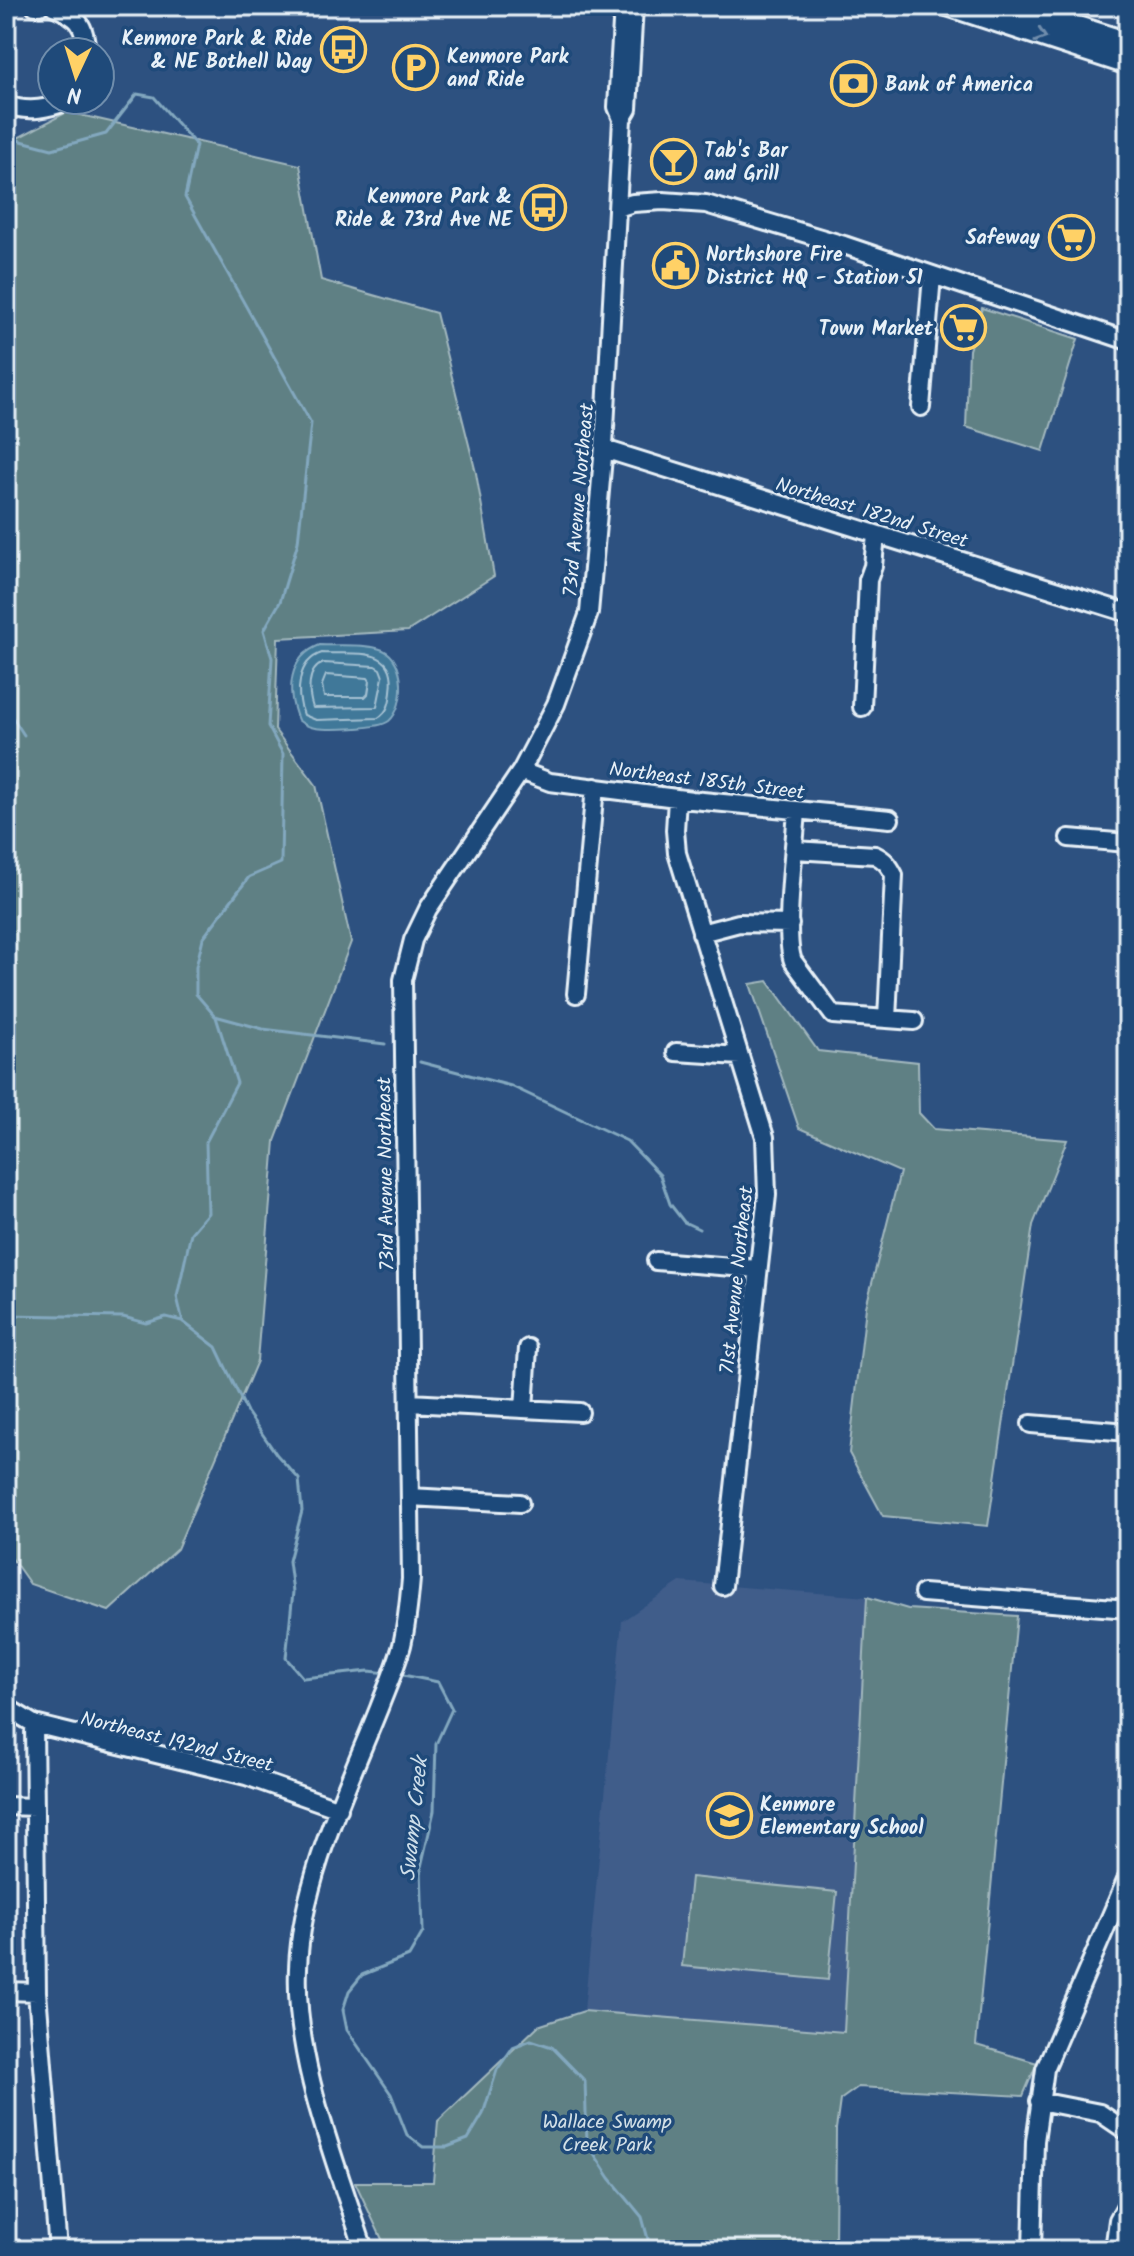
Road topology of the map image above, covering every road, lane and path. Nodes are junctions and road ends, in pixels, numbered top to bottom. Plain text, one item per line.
1 (53, 6) edge
2 (623, 6) edge
3 (634, 6) edge
4 (950, 6) edge
5 (1011, 6) edge
6 (84, 36) edge
7 (1128, 43) edge
8 (1128, 64) edge
9 (6, 104) edge
10 (36, 109) edge
11 (622, 119) junction
12 (617, 208) junction
13 (932, 276) junction
14 (1128, 341) edge
15 (921, 407) dead end
16 (604, 449) junction
17 (876, 535) junction
18 (1128, 613) edge
19 (862, 707) dead end
20 (521, 771) junction
21 (595, 787) junction
22 (677, 799) junction
23 (797, 811) junction
24 (890, 819) dead end
25 (1069, 838) dead end
26 (1128, 843) edge
27 (795, 850) junction
28 (790, 929) junction
29 (702, 938) junction
30 (576, 994) dead end
31 (887, 1019) junction
32 (914, 1021) dead end
33 (676, 1052) dead end
34 (740, 1056) junction
35 (656, 1261) dead end
36 (758, 1269) junction
37 (528, 1348) dead end
38 (409, 1403) junction
39 (524, 1409) junction
40 (580, 1412) dead end
41 (1031, 1424) dead end
42 (1128, 1432) edge
43 (410, 1497) junction
44 (520, 1503) dead end
45 (723, 1586) dead end
46 (923, 1593) dead end
47 (1128, 1609) edge
48 (6, 1707) edge
49 (34, 1724) junction
50 (6, 1806) edge
51 (35, 1807) junction
52 (339, 1809) junction
53 (1128, 1876) edge
54 (6, 1991) edge
55 (37, 1992) junction
56 (1039, 2101) junction
57 (1128, 2132) edge
58 (1128, 2202) edge
59 (58, 2250) edge
60 (364, 2250) edge
61 (1032, 2250) edge
62 (1114, 2250) edge

1 - 6 street
2 - 11 street, 73rd Avenue Northeast
3 - 11 street, 73rd Avenue Northeast
4 -> 8 main road
5 - 7 main road
9 - 10 street
11 - 12 street, 73rd Avenue Northeast
12 - 13 street
12 - 16 street, 73rd Avenue Northeast
13 - 14 street
13 - 15 street
16 - 17 street, Northeast 182nd Street
16 - 20 street, 73rd Avenue Northeast
17 - 18 street, Northeast 182nd Street
17 - 19 street
20 - 21 street, Northeast 185th Street
20 - 38 street, 73rd Avenue Northeast
21 - 22 street, Northeast 185th Street
21 - 30 street
22 - 23 street, Northeast 185th Street
22 - 29 street, 71st Avenue Northeast
23 - 24 street, Northeast 185th Street
23 - 27 street
25 - 26 street
27 - 28 street
27 - 31 street
28 - 29 street
28 - 31 street
29 - 34 street, 71st Avenue Northeast
31 - 32 street
33 - 34 street
34 - 36 street, 71st Avenue Northeast
35 - 36 street
36 - 45 street, 71st Avenue Northeast
37 - 39 street
38 - 39 street
38 - 43 street, 73rd Avenue Northeast
39 - 40 street
41 - 42 street
43 - 44 street
43 - 52 street, 73rd Avenue Northeast
46 - 47 street
48 - 49 street, Northeast 192nd Street
49 - 51 street
49 - 52 street, Northeast 192nd Street
50 - 51 street
51 - 55 street
52 - 60 street, 73rd Avenue Northeast
53 - 56 street
54 - 55 street
55 - 59 street
56 - 57 street
56 - 61 street
58 - 62 street

